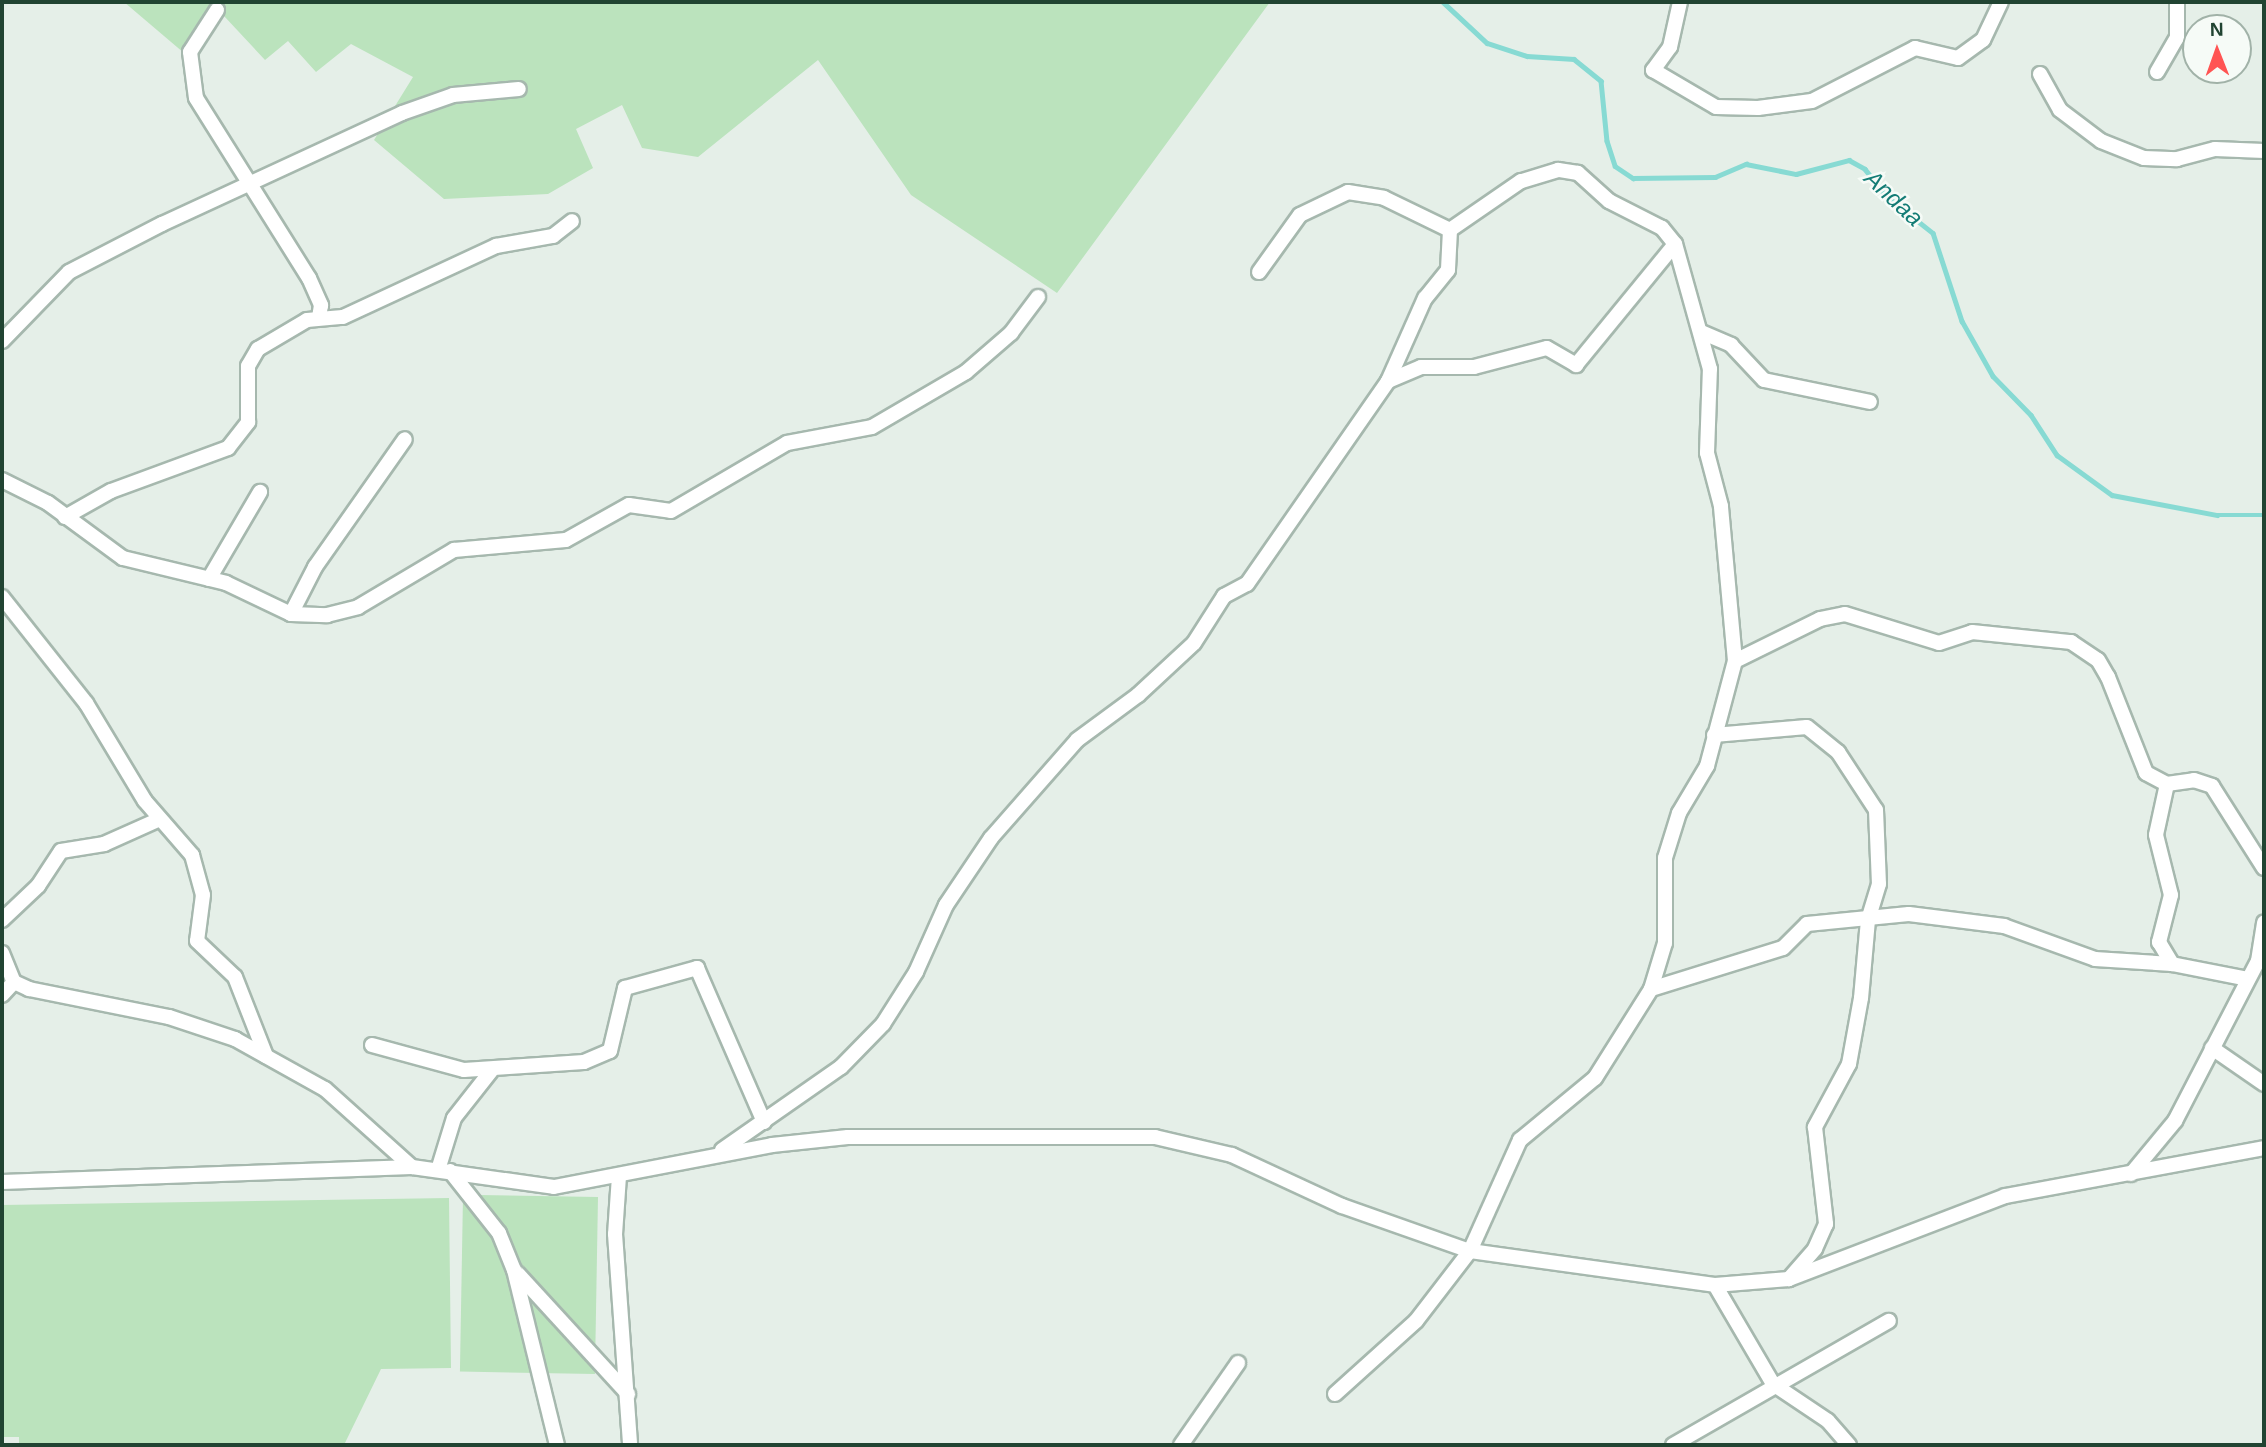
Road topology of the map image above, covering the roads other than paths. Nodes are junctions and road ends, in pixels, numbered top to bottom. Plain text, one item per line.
1 (1680, 2) edge
2 (2001, 2) edge
3 (2177, 2) edge
4 (217, 10) dead end
5 (2157, 72) dead end
6 (2040, 74) dead end
7 (519, 89) dead end
8 (2264, 151) edge
9 (248, 182) junction
10 (572, 221) dead end
11 (1450, 230) junction
12 (1675, 244) junction
13 (1259, 272) dead end
14 (1038, 297) dead end
15 (319, 318) junction
16 (1701, 332) junction
17 (2, 341) edge
18 (1388, 381) junction
19 (1870, 402) dead end
20 (405, 439) dead end
21 (2, 480) edge
22 (260, 492) dead end
23 (65, 517) junction
24 (209, 579) junction
25 (2, 597) edge
26 (291, 614) junction
27 (1735, 661) junction
28 (1714, 735) junction
29 (2167, 785) junction
30 (160, 819) junction
31 (2264, 868) edge
32 (2, 920) edge
33 (1868, 920) junction
34 (2264, 922) edge
35 (2, 953) edge
36 (2172, 964) junction
37 (2248, 979) junction
38 (14, 982) junction
39 (1651, 989) junction
40 (2, 995) edge
41 (372, 1045) dead end
42 (2212, 1048) junction
43 (266, 1056) junction
44 (491, 1071) junction
45 (2264, 1084) edge
46 (764, 1122) junction
47 (2264, 1148) edge
48 (716, 1154) junction
49 (412, 1167) junction
50 (444, 1170) junction
51 (2131, 1174) junction
52 (619, 1176) junction
53 (2, 1182) edge
54 (1470, 1251) junction
55 (514, 1270) junction
56 (1789, 1279) junction
57 (1715, 1285) junction
58 (1889, 1321) dead end
59 (1238, 1363) dead end
60 (1773, 1384) junction
61 (628, 1394) junction
62 (1335, 1394) dead end
63 (556, 1445) edge
64 (630, 1445) edge
65 (1181, 1445) edge
66 (1673, 1445) edge
67 (1849, 1445) edge

1 - 2 street
3 - 5 street
4 - 9 street
6 - 8 street
7 - 9 street
9 - 15 street
9 - 17 street
10 - 15 street
11 - 12 street
11 - 13 street
11 - 18 street
12 - 16 street
12 - 18 street
14 - 26 street
15 - 23 street
16 - 19 street
16 - 27 street
18 - 46 street
20 - 26 street
21 - 23 street
22 - 24 street
23 - 24 street
24 - 26 street
25 - 30 street
27 - 28 street
27 - 29 street
28 - 33 street
28 - 39 street
29 - 31 street
29 - 36 street
30 - 32 street
30 - 43 street
33 - 36 street
33 - 39 street
33 - 56 street
34 - 37 street
35 - 38 street
36 - 37 street
37 - 42 street
38 - 40 street
38 - 43 street
39 - 54 street
41 - 44 street
42 - 45 street
42 - 51 street
43 - 49 street
44 - 46 street
44 - 50 street
46 - 48 street
47 - 51 street
48 - 52 street
48 - 54 street
49 - 50 street
49 - 53 street
50 - 52 street
50 - 55 street
51 - 56 street
52 - 61 street
54 - 57 street
54 - 62 street
55 - 61 street
55 - 63 street
56 - 57 street
57 - 60 street
58 - 60 street
59 - 65 street
60 - 66 street
60 - 67 street
61 - 64 street

